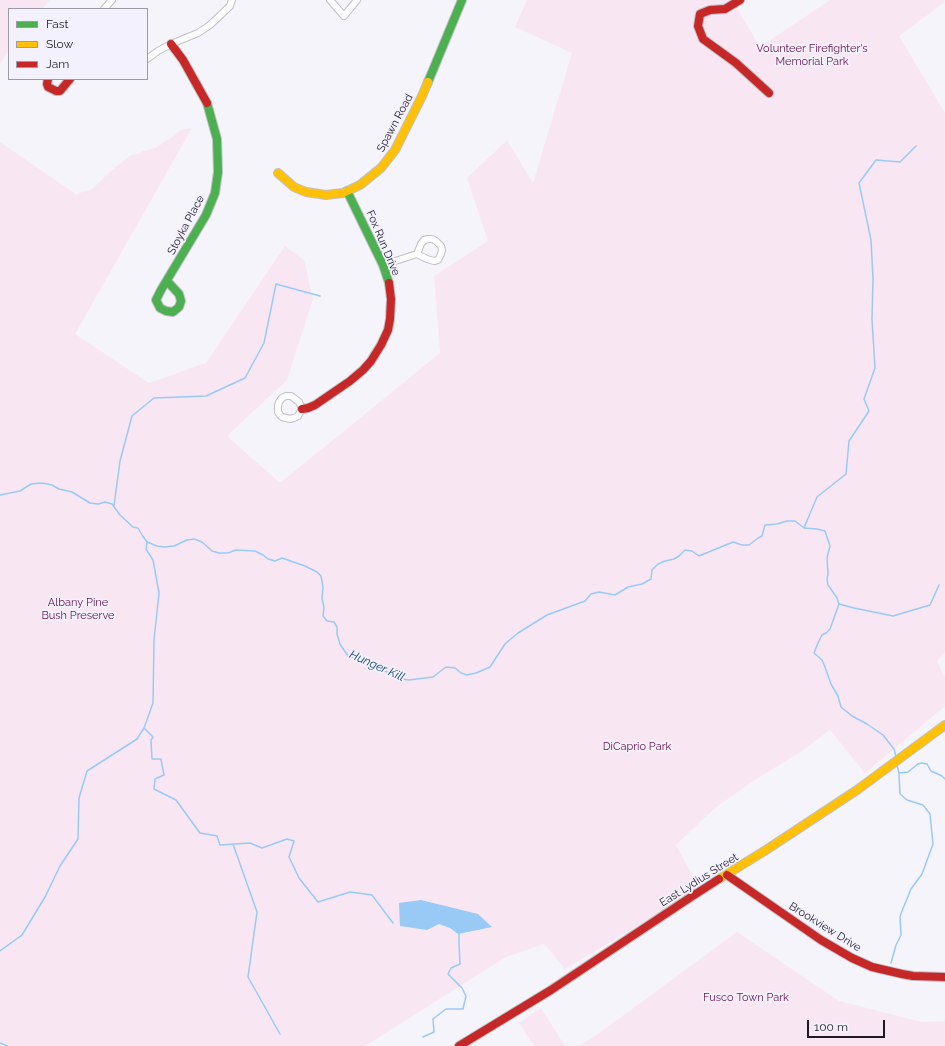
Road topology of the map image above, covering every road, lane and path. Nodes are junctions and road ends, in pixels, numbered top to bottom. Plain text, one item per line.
1 (112, 0) edge
2 (232, 0) edge
3 (330, 0) edge
4 (357, 0) edge
5 (462, 0) edge
6 (738, 1) edge
7 (105, 8) edge
8 (171, 44) junction
9 (148, 58) edge
10 (48, 80) edge
11 (69, 80) edge
12 (769, 93) dead end
13 (278, 173) dead end
14 (347, 191) junction
15 (417, 254) dead end
16 (383, 265) junction
17 (167, 281) dead end
18 (302, 409) dead end
19 (945, 725) edge
20 (728, 875) junction
21 (945, 977) edge
22 (459, 1046) edge

1 - 7 street
2 - 8 street
3 - 4 street
5 - 14 street, Spawn Road
6 - 12 street
8 - 9 street
8 - 17 street, Stoyka Place
10 - 11 street
13 - 14 street, Spawn Road
14 - 16 street, Fox Run Drive
15 - 16 street
16 - 18 street, Fox Run Drive
19 - 20 street, East Lydius Street
20 - 21 street, Brookview Drive
20 - 22 street, East Lydius Street

